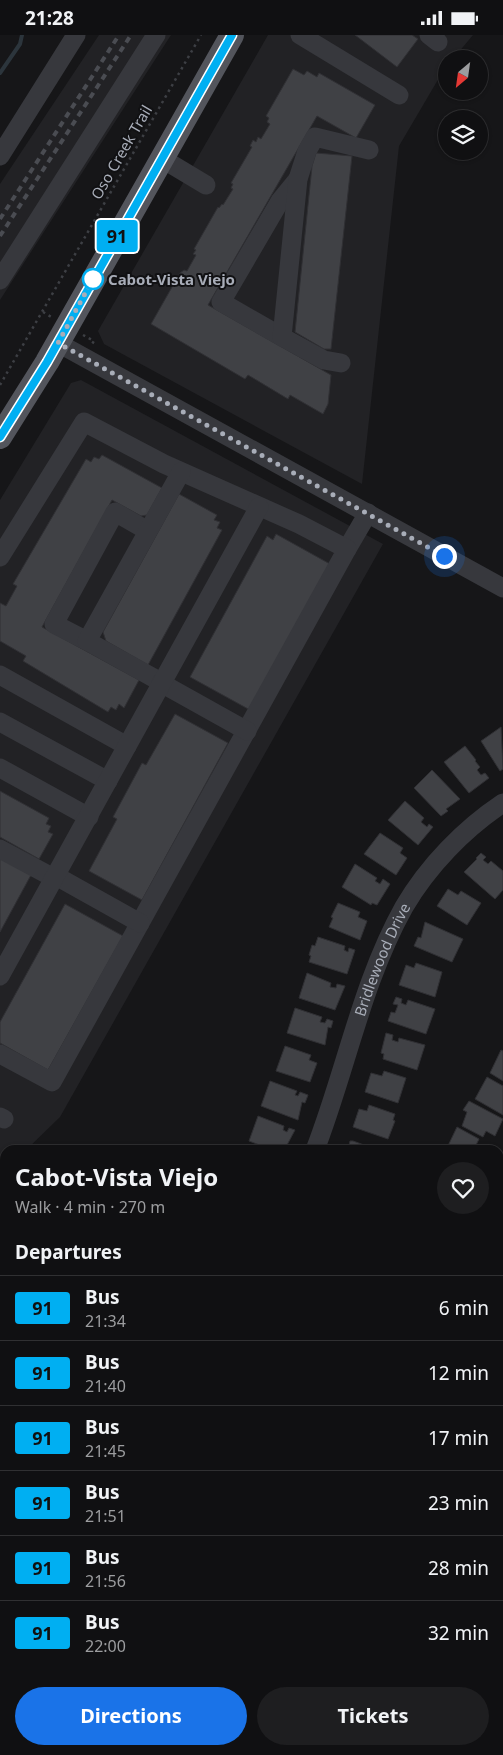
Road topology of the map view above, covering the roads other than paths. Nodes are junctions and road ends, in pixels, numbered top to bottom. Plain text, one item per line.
1 (76, 35) edge
2 (156, 35) edge
3 (232, 35) edge
4 (300, 35) edge
5 (399, 95) dead end
6 (369, 150) dead end
7 (0, 156) edge
8 (161, 158) junction
9 (298, 179) junction
10 (206, 185) dead end
11 (0, 280) edge
12 (282, 337) junction
13 (58, 343) junction
14 (342, 363) dead end
15 (0, 437) edge
16 (181, 472) junction
17 (259, 507) junction
18 (368, 513) junction
19 (148, 531) junction
20 (347, 549) junction
21 (0, 557) edge
22 (503, 588) edge
23 (87, 641) junction
24 (2, 682) edge
25 (161, 683) junction
26 (0, 722) edge
27 (247, 731) junction
28 (127, 746) junction
29 (0, 768) edge
30 (108, 781) junction
31 (503, 803) edge
32 (89, 817) junction
33 (0, 849) edge
34 (55, 877) junction
35 (140, 923) junction
36 (0, 975) edge
37 (0, 1053) edge
38 (317, 1145) edge

1 - 7 street
2 - 11 street
3 - 8 main road
4 - 5 street
6 - 9 street
8 - 10 street
8 - 13 main road
9 - 12 street
9 - 12 street
12 - 14 street
13 - 15 main road
13 - 18 street
16 - 17 street
16 - 19 street
16 - 21 street
17 - 20 street
17 - 25 street
18 - 20 street
18 - 22 street
19 - 23 street
19 - 23 street
20 - 27 street
23 - 25 street
24 - 28 street
25 - 27 street
25 - 28 street
26 - 30 street
27 - 35 street
28 - 30 street
29 - 32 street
30 - 32 street
31 - 38 street, Bridlewood Drive
32 - 34 street
33 - 34 street
34 - 35 street
34 - 36 street
35 - 37 street

